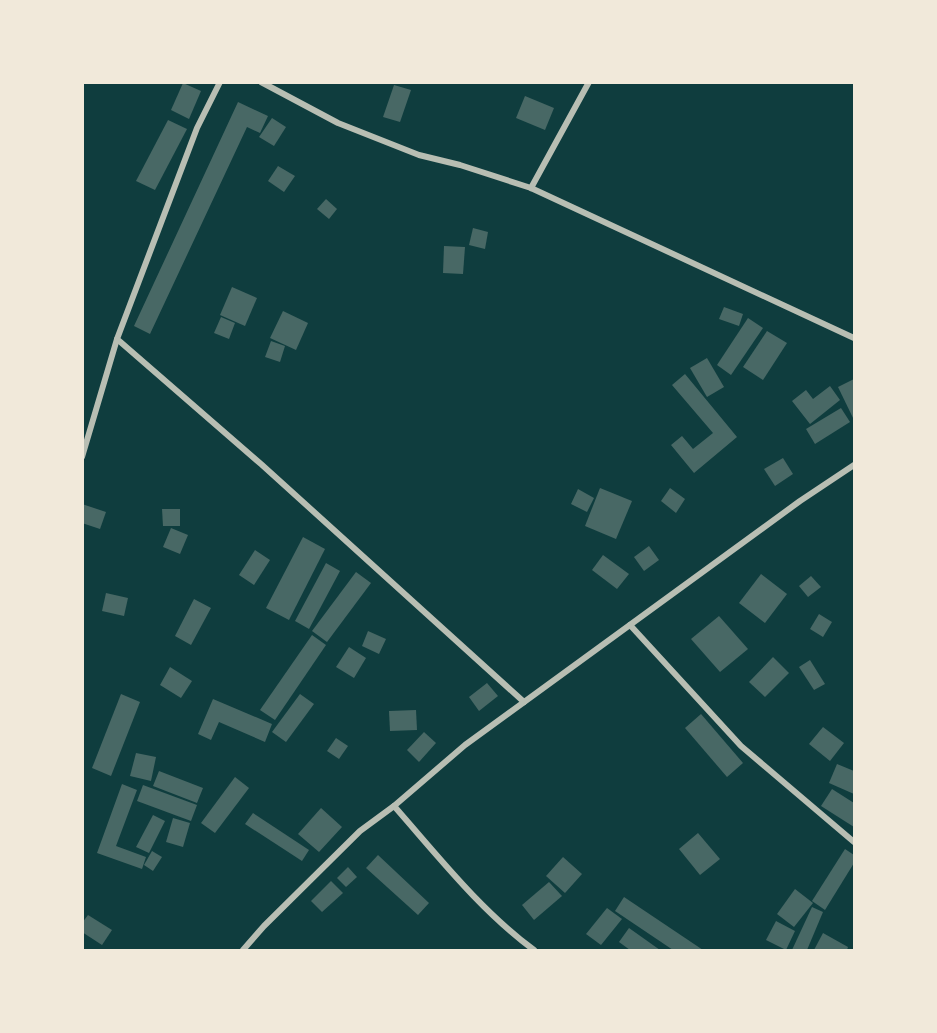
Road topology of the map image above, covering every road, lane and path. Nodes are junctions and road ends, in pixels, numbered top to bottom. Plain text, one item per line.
1 (220, 82) edge
2 (261, 82) edge
3 (589, 82) edge
4 (531, 188) junction
5 (855, 338) edge
6 (117, 339) junction
7 (82, 457) edge
8 (855, 465) edge
9 (630, 625) junction
10 (524, 702) junction
11 (394, 806) junction
12 (855, 842) edge
13 (243, 951) edge
14 (534, 951) edge

1 - 6 street
2 - 4 street
3 - 4 street
4 - 5 street
6 - 7 street
6 - 10 street
8 - 9 street
9 - 10 street
9 - 12 street
10 - 11 street
11 - 13 street
11 - 14 street

